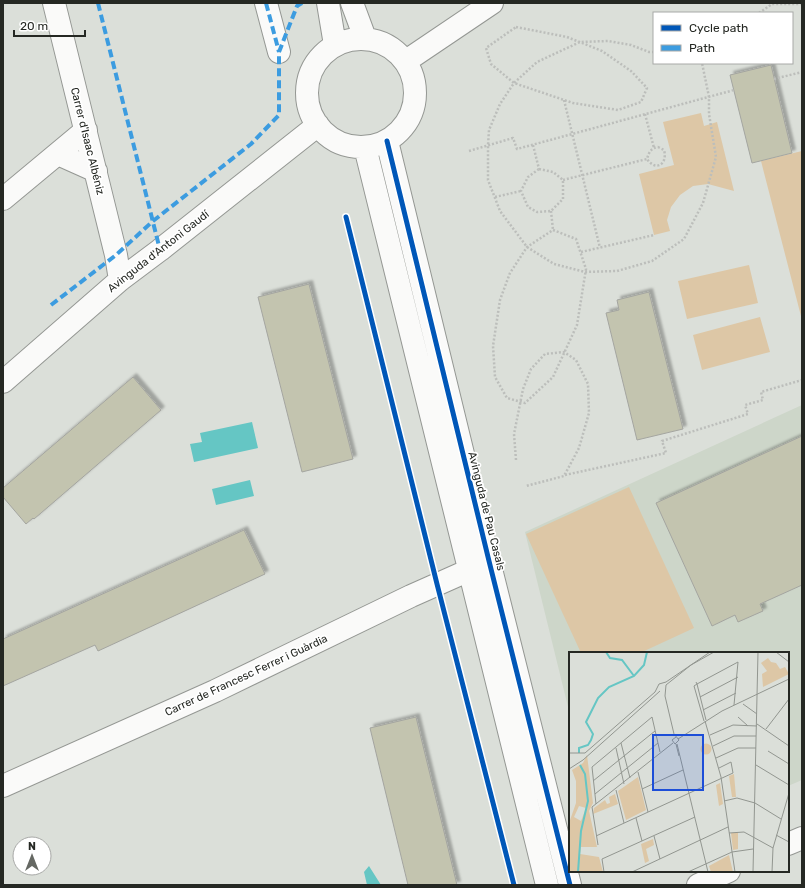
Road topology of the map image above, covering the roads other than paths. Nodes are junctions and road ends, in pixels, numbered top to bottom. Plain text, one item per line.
1 (54, 3) edge
2 (266, 3) edge
3 (328, 3) edge
4 (352, 3) edge
5 (492, 3) edge
6 (365, 38) junction
7 (335, 45) junction
8 (279, 52) dead end
9 (406, 61) junction
10 (318, 125) junction
11 (86, 130) junction
12 (387, 141) junction
13 (365, 147) junction
14 (58, 154) junction
15 (96, 171) junction
16 (3, 199) edge
17 (120, 280) junction
18 (3, 382) edge
19 (479, 565) junction
20 (3, 786) edge
21 (802, 838) edge
22 (789, 844) edge
23 (727, 872) edge
24 (547, 885) edge
25 (570, 885) edge
26 (698, 885) edge

1 - 11 street, Carrer d'Isaac Albéniz
2 - 8 street
3 - 7 street
4 - 6 street
5 - 9 street
6 - 7 street
6 - 9 street
7 - 10 street
9 - 12 street
10 - 13 street
10 - 17 street, Avinguda d'Antoni Gaudí
11 - 14 street
11 - 15 street, Carrer d'Isaac Albéniz
12 - 13 street
12 - 19 street, Avinguda de Pau Casals
13 - 19 street, Avinguda de Pau Casals
14 - 15 street
14 - 16 street
15 - 17 street, Carrer d'Isaac Albéniz
17 - 18 street, Avinguda d'Antoni Gaudí
19 - 20 street, Carrer de Francesc Ferrer i Guàrdia
19 - 24 street, Avinguda de Pau Casals
19 - 25 street, Avinguda de Pau Casals
21 - 22 street
23 - 26 street

